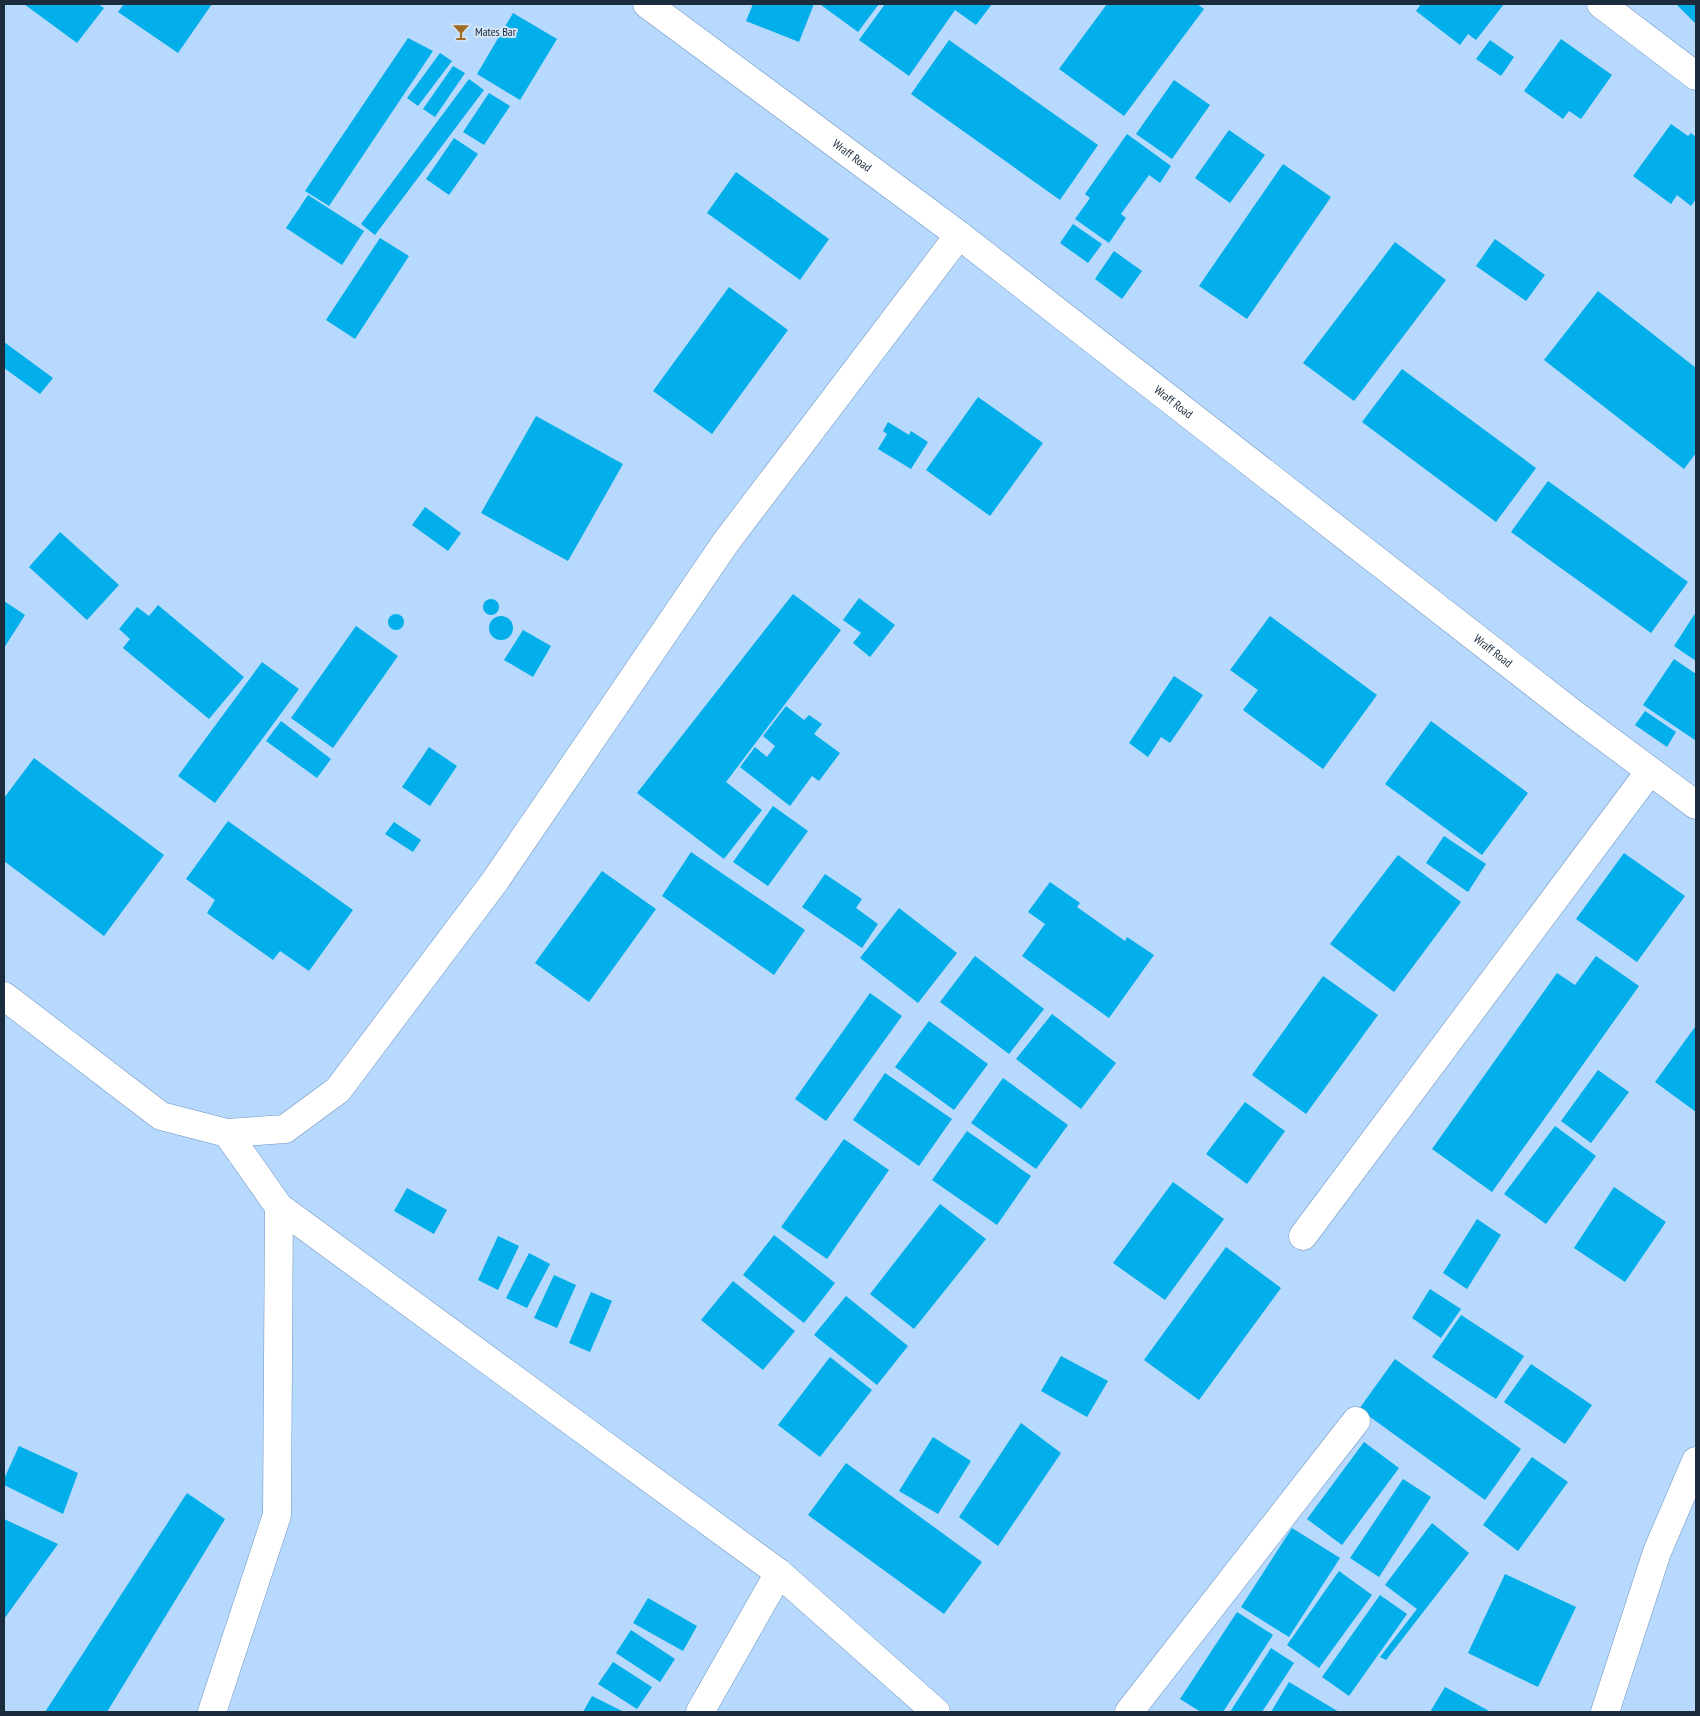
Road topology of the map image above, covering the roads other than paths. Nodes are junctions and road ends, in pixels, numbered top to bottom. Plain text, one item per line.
1 (647, 4) edge
2 (1601, 4) edge
3 (1696, 76) edge
4 (959, 235) junction
5 (1650, 771) junction
6 (1696, 805) edge
7 (4, 996) edge
8 (227, 1133) junction
9 (279, 1207) junction
10 (1303, 1236) dead end
11 (1356, 1422) dead end
12 (1696, 1461) edge
13 (779, 1572) junction
14 (212, 1712) edge
15 (700, 1712) edge
16 (936, 1712) edge
17 (1128, 1712) edge
18 (1606, 1712) edge

1 - 4 street, Wraff Road
2 - 3 street
4 - 5 street, Wraff Road
4 - 8 street
5 - 6 street, Wraff Road
5 - 10 street
7 - 8 street
8 - 9 street
9 - 13 street
9 - 14 street
11 - 17 street
12 - 18 street
13 - 15 street
13 - 16 street

